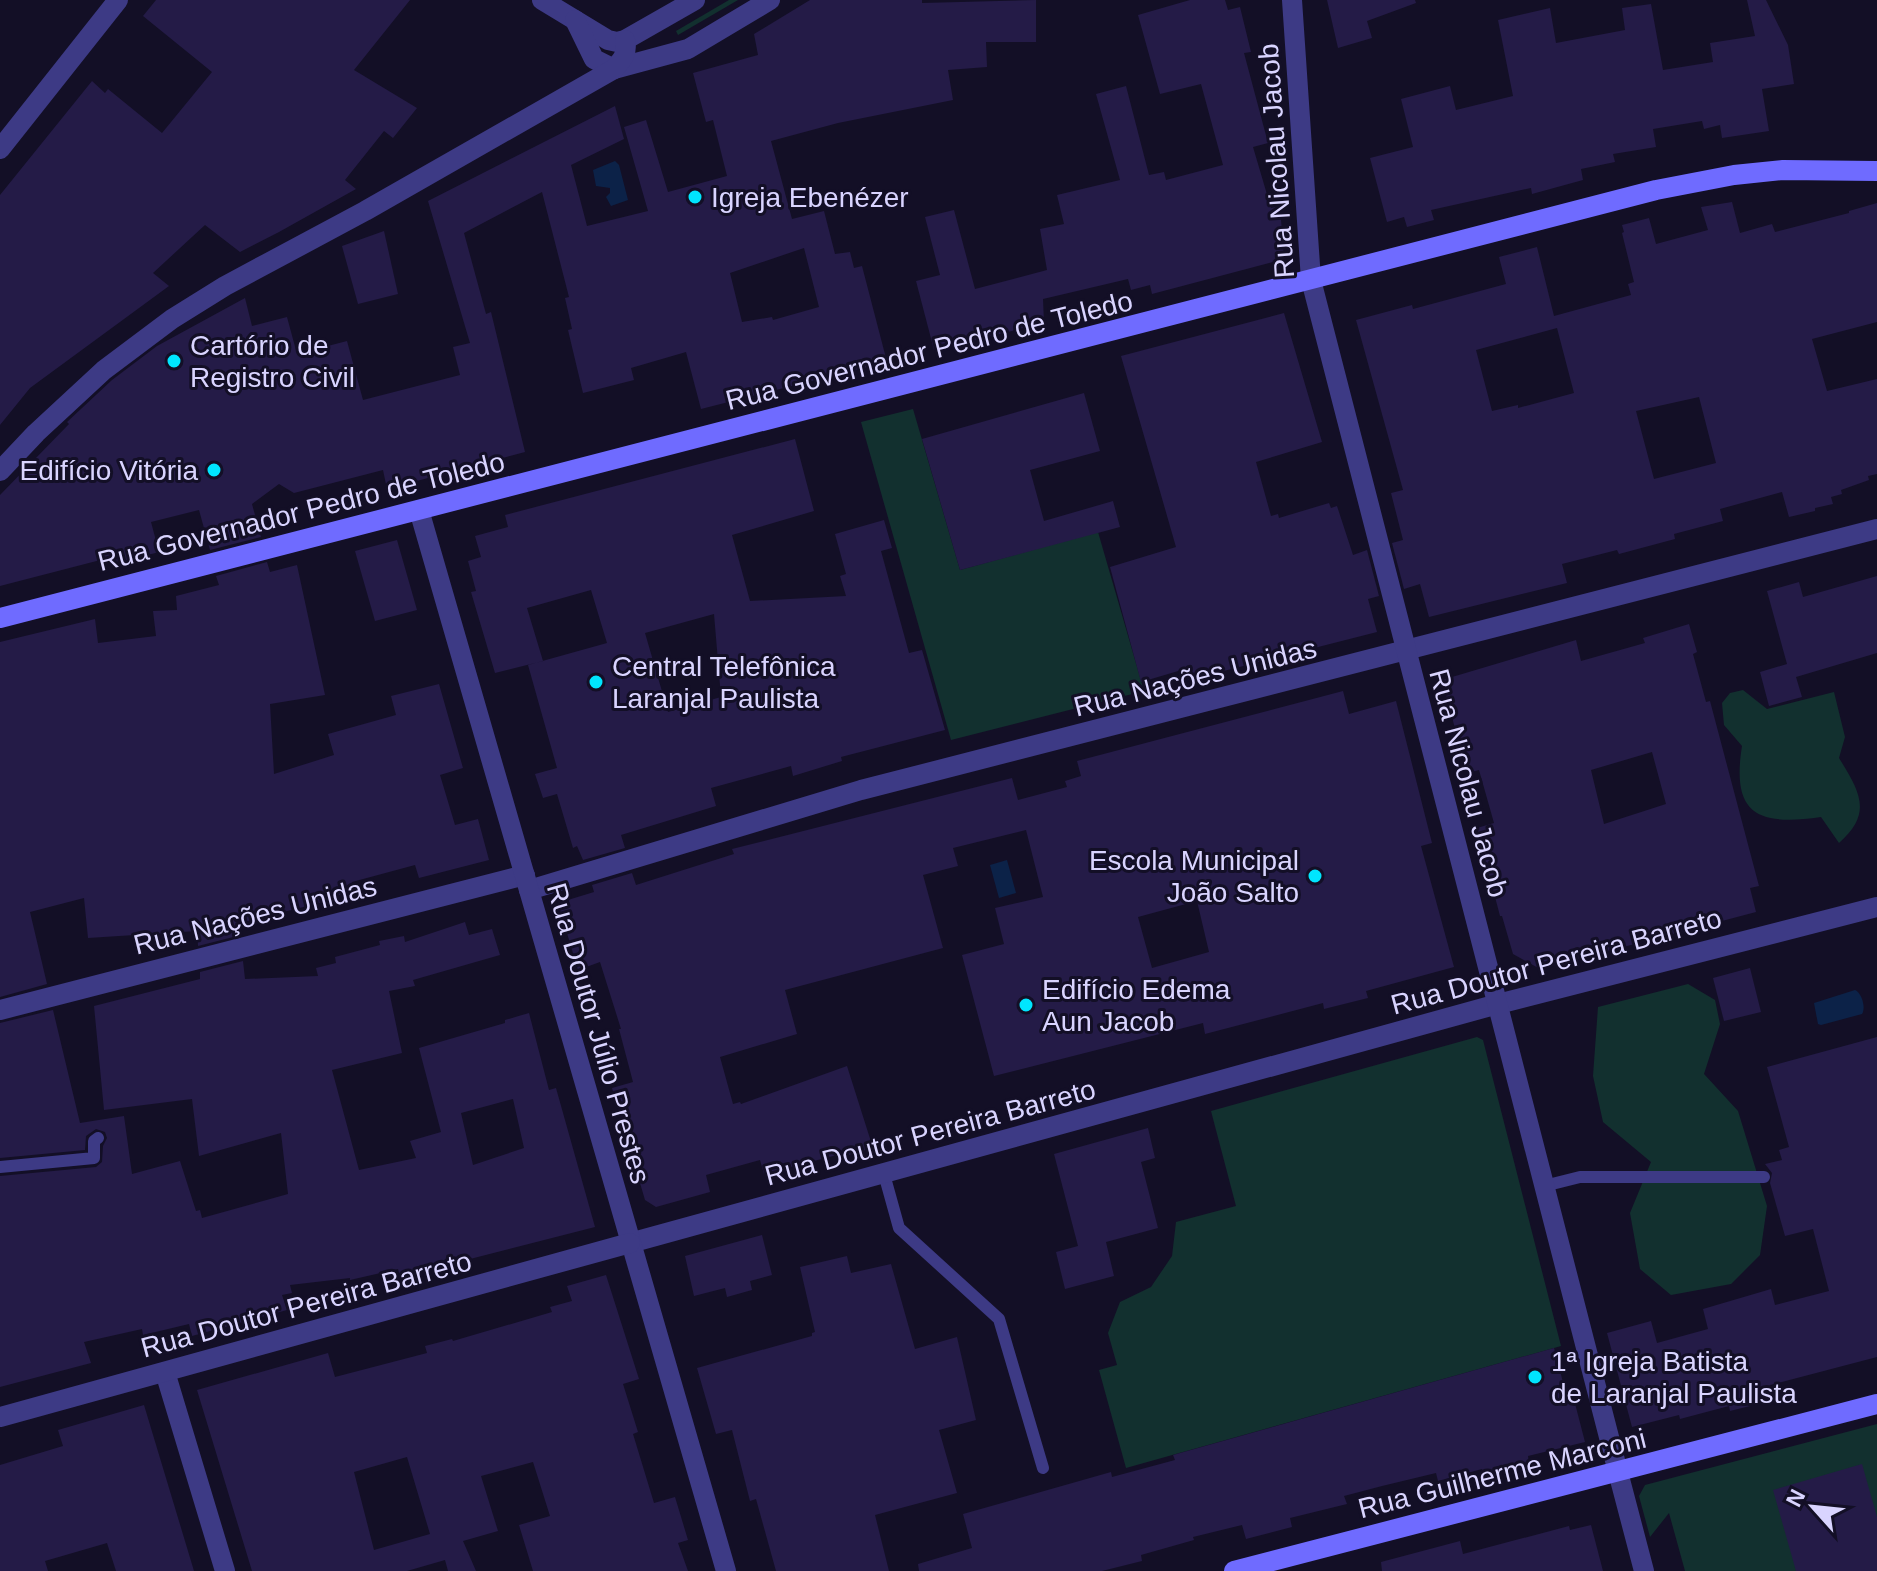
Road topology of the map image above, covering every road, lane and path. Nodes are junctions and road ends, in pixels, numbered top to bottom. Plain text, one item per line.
1 (118, 0) edge
2 (542, 0) edge
3 (695, 0) edge
4 (770, 0) edge
5 (1292, 0) edge
6 (575, 20) junction
7 (617, 40) junction
8 (614, 69) junction
9 (0, 149) edge
10 (1877, 171) edge
11 (1311, 280) junction
12 (0, 471) edge
13 (419, 510) junction
14 (1877, 529) edge
15 (0, 618) edge
16 (1406, 652) junction
17 (527, 882) junction
18 (1877, 907) edge
19 (1498, 1004) junction
20 (0, 1010) edge
21 (98, 1138) dead end
22 (0, 1167) edge
23 (884, 1174) junction
24 (1764, 1177) dead end
25 (1544, 1186) junction
26 (630, 1243) junction
27 (165, 1372) junction
28 (1877, 1404) edge
29 (0, 1417) edge
30 (1043, 1468) dead end
31 (1618, 1472) junction
32 (1239, 1570) edge
33 (225, 1571) edge
34 (726, 1571) edge
35 (1644, 1571) edge

1 - 9 street
2 - 6 street
3 - 7 street
4 - 8 street
5 - 11 street, Rua Nicolau Jacob
6 - 7 street
6 - 8 street
7 - 8 street
8 - 12 street
10 - 11 main road, Rua Governador Pedro de Toledo
11 - 13 main road, Rua Governador Pedro de Toledo
11 - 16 street, Rua Nicolau Jacob
13 - 15 main road, Rua Governador Pedro de Toledo
13 - 17 street, Rua Doutor Júlio Prestes
14 - 16 street, Rua Nações Unidas
16 - 17 street, Rua Nações Unidas
16 - 19 street, Rua Nicolau Jacob
17 - 20 street, Rua Nações Unidas
17 - 26 street, Rua Doutor Júlio Prestes
18 - 19 street, Rua Doutor Pereira Barreto
19 - 23 street, Rua Doutor Pereira Barreto
19 - 25 street, Rua Nicolau Jacob
21 - 22 lane
23 - 26 street, Rua Doutor Pereira Barreto
23 - 30 lane
24 - 25 lane
25 - 31 street, Rua Nicolau Jacob
26 - 27 street, Rua Doutor Pereira Barreto
26 - 34 street, Rua Doutor Júlio Prestes
27 - 29 street, Rua Doutor Pereira Barreto
27 - 33 street
28 - 31 main road, Rua Guilherme Marconi
31 - 32 main road, Rua Guilherme Marconi
31 - 35 street, Rua Nicolau Jacob

